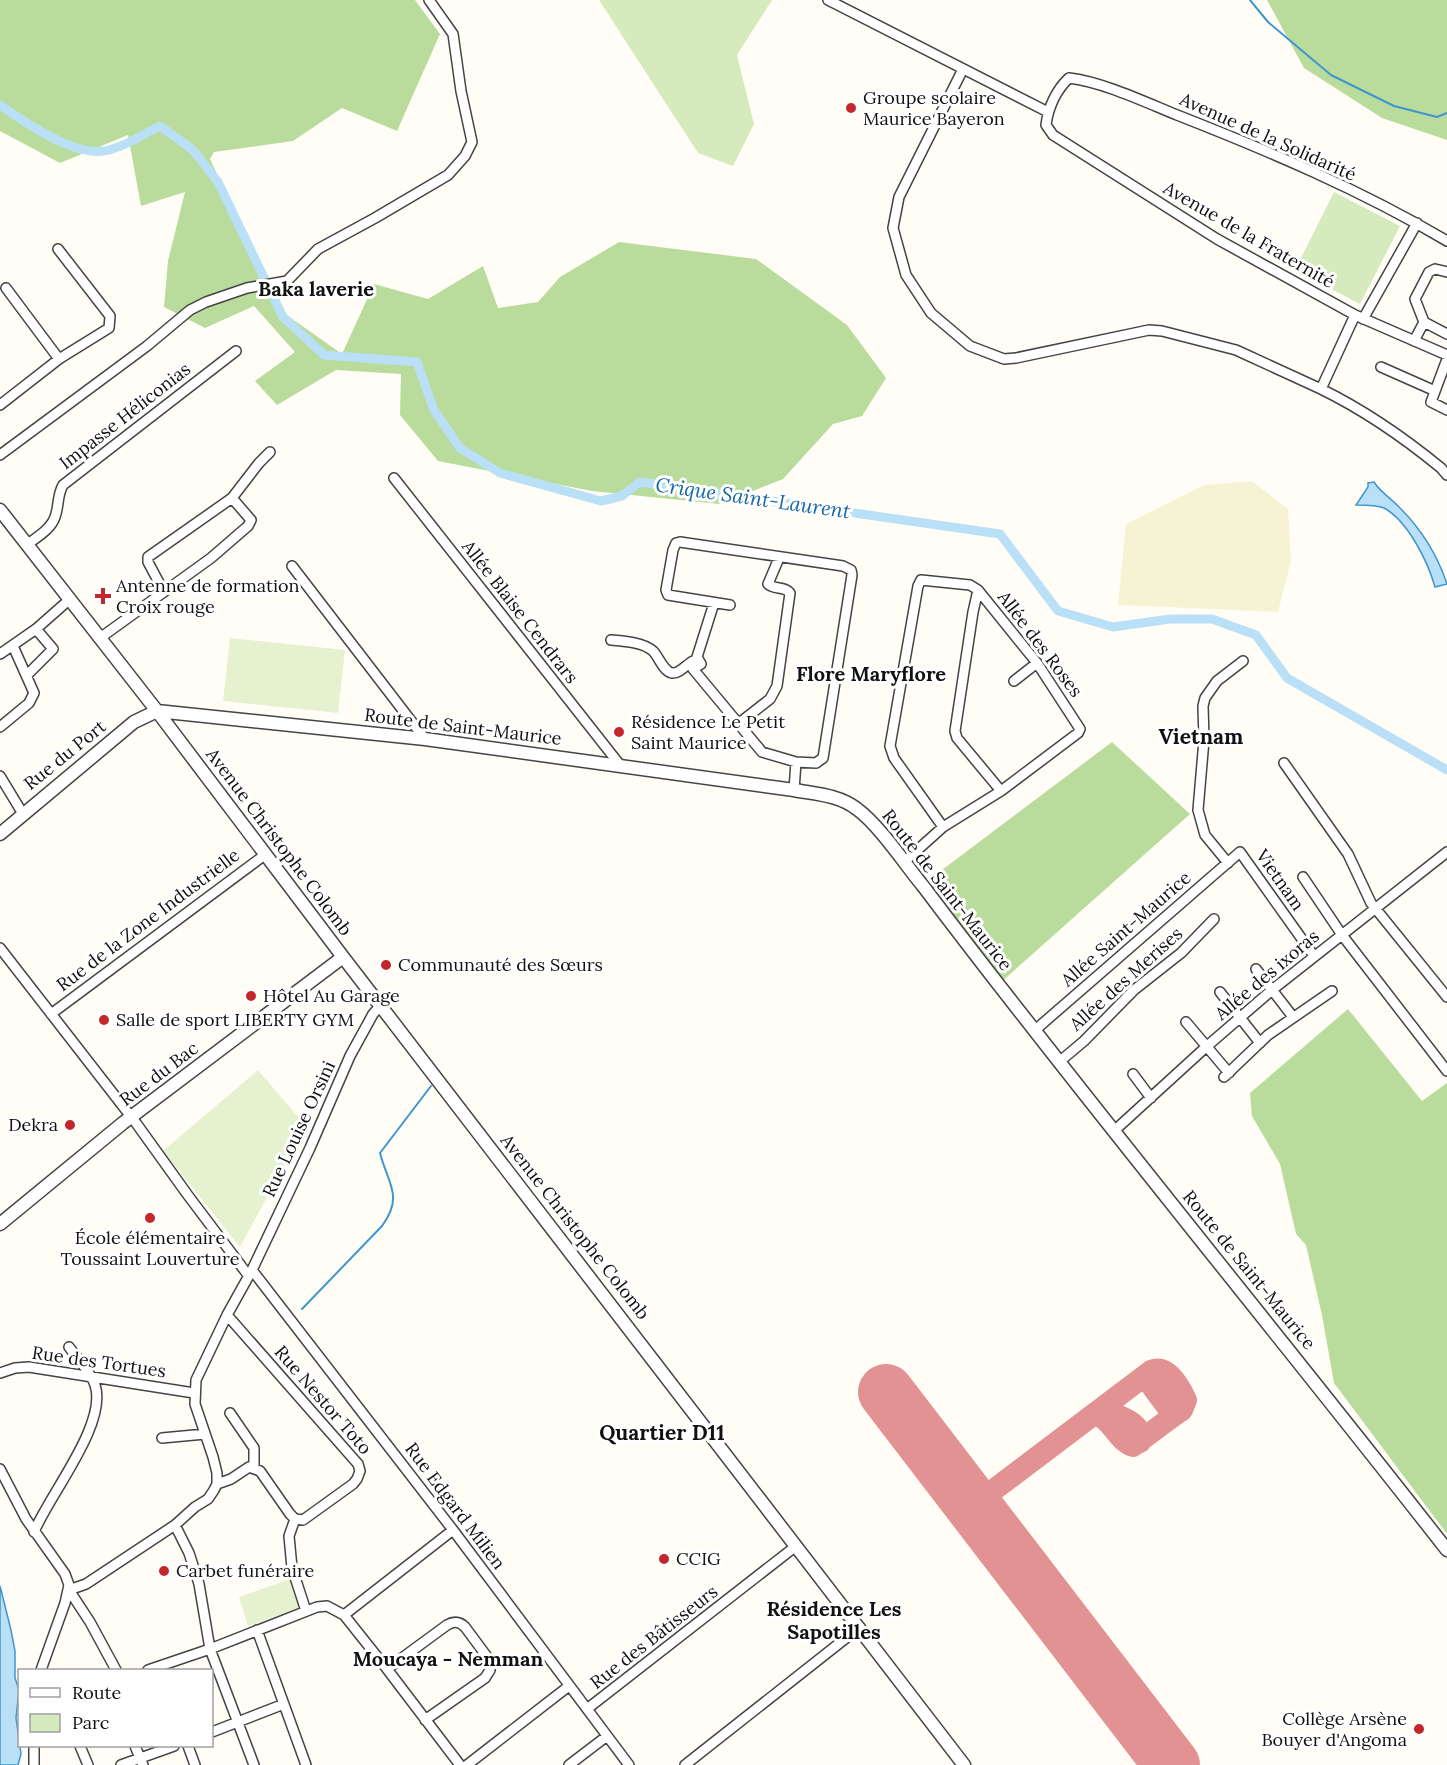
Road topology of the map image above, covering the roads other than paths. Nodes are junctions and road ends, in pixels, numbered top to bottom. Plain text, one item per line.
1 (429, 0) edge
2 (828, 0) edge
3 (963, 69) junction
4 (1048, 112) junction
5 (1417, 223) junction
6 (1447, 241) edge
7 (58, 249) dead end
8 (1447, 272) edge
9 (6, 288) dead end
10 (1359, 317) junction
11 (1424, 322) junction
12 (1447, 334) edge
13 (1414, 341) junction
14 (236, 351) dead end
15 (1447, 357) edge
16 (59, 360) junction
17 (1381, 367) dead end
18 (1321, 389) junction
19 (1433, 390) junction
20 (0, 405) edge
21 (1447, 410) edge
22 (270, 452) dead end
23 (0, 455) edge
24 (1447, 475) edge
25 (394, 478) dead end
26 (232, 498) junction
27 (0, 510) edge
28 (28, 544) junction
29 (779, 558) junction
30 (292, 566) dead end
31 (978, 590) junction
32 (164, 592) junction
33 (70, 599) junction
34 (714, 603) junction
35 (730, 605) dead end
36 (36, 629) junction
37 (100, 638) junction
38 (610, 640) dead end
39 (13, 646) junction
40 (0, 654) edge
41 (1244, 661) dead end
42 (1037, 663) junction
43 (701, 664) junction
44 (27, 675) junction
45 (1014, 681) dead end
46 (157, 711) junction
47 (738, 724) junction
48 (0, 727) edge
49 (425, 739) junction
50 (796, 762) junction
51 (1284, 763) dead end
52 (620, 765) junction
53 (0, 776) edge
54 (794, 790) junction
55 (1001, 791) junction
56 (23, 814) junction
57 (943, 827) junction
58 (0, 834) edge
59 (1240, 852) joint
60 (1447, 852) edge
61 (266, 854) junction
62 (904, 862) junction
63 (1228, 863) junction
64 (1303, 877) dead end
65 (1375, 909) junction
66 (1214, 920) dead end
67 (1342, 935) junction
68 (0, 948) edge
69 (1314, 956) junction
70 (343, 957) junction
71 (1256, 969) dead end
72 (1272, 990) junction
73 (1332, 991) dead end
74 (1220, 992) dead end
75 (1447, 997) edge
76 (381, 1005) junction
77 (51, 1014) junction
78 (1293, 1017) junction
79 (1239, 1019) junction
80 (1186, 1022) dead end
81 (1034, 1031) junction
82 (1260, 1043) junction
83 (1206, 1047) junction
84 (1059, 1062) junction
85 (1447, 1071) edge
86 (1133, 1074) dead end
87 (1151, 1098) junction
88 (131, 1117) junction
89 (1114, 1131) junction
90 (0, 1224) edge
91 (250, 1273) junction
92 (227, 1315) junction
93 (69, 1347) dead end
94 (0, 1373) edge
95 (91, 1377) junction
96 (194, 1393) junction
97 (230, 1413) dead end
98 (205, 1434) junction
99 (162, 1438) dead end
100 (254, 1468) junction
101 (0, 1469) edge
102 (217, 1484) junction
103 (295, 1519) junction
104 (175, 1525) junction
105 (453, 1530) junction
106 (34, 1532) junction
107 (796, 1546) junction
108 (1447, 1550) edge
109 (69, 1590) junction
110 (306, 1611) junction
111 (344, 1615) junction
112 (860, 1627) junction
113 (257, 1630) junction
114 (210, 1649) junction
115 (42, 1669) edge
116 (115, 1669) edge
117 (154, 1669) edge
118 (387, 1669) junction
119 (569, 1686) junction
120 (284, 1704) junction
121 (587, 1709) junction
122 (426, 1720) junction
123 (237, 1722) junction
124 (213, 1732) edge
125 (607, 1736) junction
126 (34, 1747) edge
127 (80, 1747) edge
128 (135, 1747) edge
129 (172, 1747) edge
130 (188, 1747) edge
131 (141, 1762) edge
132 (34, 1765) edge
133 (88, 1765) edge
134 (121, 1765) edge
135 (195, 1765) edge
136 (254, 1765) edge
137 (306, 1765) edge
138 (460, 1765) edge
139 (467, 1765) edge
140 (569, 1765) edge
141 (630, 1765) edge
142 (686, 1765) edge
143 (964, 1765) edge

1 - 23 street
2 - 3 street
3 - 4 street
3 - 18 street
4 - 5 street, Avenue de la Solidarité
4 - 10 street, Avenue de la Fraternité
5 - 6 street, Avenue de la Solidarité
5 - 10 street
7 - 16 street
8 - 11 street
9 - 16 street
10 - 13 street, Avenue de la Fraternité
10 - 18 street
11 - 12 street
11 - 13 street
13 - 15 street, Avenue de la Fraternité
14 - 28 street, Impasse Héliconias
15 - 19 street
16 - 20 street
17 - 19 street
18 - 24 street
19 - 21 street
22 - 26 street
25 - 52 street, Allée Blaise Cendrars
26 - 32 street
26 - 32 street
27 - 28 street, Avenue Christophe Colomb
28 - 33 street, Avenue Christophe Colomb
29 - 34 street
29 - 47 street
29 - 50 street
30 - 49 street
31 - 42 street, Allée des Roses
31 - 55 street
31 - 57 street, Allée des Roses
32 - 37 street
33 - 36 street
33 - 37 street, Avenue Christophe Colomb
34 - 35 street
34 - 43 street
36 - 39 street
36 - 44 street
37 - 46 street, Avenue Christophe Colomb
38 - 43 street
39 - 40 street
39 - 44 street
41 - 63 street
42 - 45 street
42 - 55 street, Allée des Roses
43 - 47 street
44 - 48 street
46 - 49 street, Route de Saint-Maurice
46 - 56 street, Rue du Port
46 - 61 street, Avenue Christophe Colomb
47 - 50 street
49 - 52 street, Route de Saint-Maurice
50 - 54 street
51 - 65 street
52 - 54 street, Route de Saint-Maurice
53 - 56 street
54 - 62 street, Route de Saint-Maurice
55 - 57 street, Allée des Roses
56 - 58 street, Rue du Port
57 - 62 street, Allée des Roses
59 - 63 street, Allée Saint-Maurice
59 - 69 street, Vietnam
60 - 65 street, Allée des ixoras
61 - 70 street, Avenue Christophe Colomb
61 - 77 street, Rue de la Zone Industrielle
62 - 81 street, Route de Saint-Maurice
63 - 81 street, Allée Saint-Maurice
64 - 67 street
65 - 67 street, Allée des ixoras
65 - 75 street
66 - 84 street, Allée des Merises
67 - 69 street, Allée des ixoras
67 - 85 street
68 - 77 street, Rue Edgard Milien
69 - 72 street, Allée des ixoras
70 - 76 street, Avenue Christophe Colomb
70 - 88 street, Rue du Bac
71 - 72 street
72 - 78 street
72 - 79 street, Allée des ixoras
73 - 78 street
74 - 79 street
76 - 91 street, Rue Louise Orsini
76 - 107 street, Avenue Christophe Colomb
77 - 88 street, Rue Edgard Milien
78 - 82 street
79 - 82 street
79 - 83 street, Allée des ixoras
80 - 83 street
81 - 84 street, Route de Saint-Maurice
82 - 83 street
83 - 87 street, Allée des ixoras
84 - 89 street, Route de Saint-Maurice
86 - 87 street
87 - 89 street, Allée des ixoras
88 - 90 street, Rue du Bac
88 - 91 street, Rue Edgard Milien
89 - 108 street, Route de Saint-Maurice
91 - 92 street, Rue Louise Orsini
91 - 105 street, Rue Edgard Milien
92 - 96 street, Rue Louise Orsini
92 - 103 street, Rue Nestor Toto
93 - 95 street
94 - 95 street, Rue des Tortues
95 - 96 street, Rue des Tortues
95 - 106 street
96 - 98 street
97 - 100 street
98 - 99 street
98 - 102 street
100 - 102 street
100 - 103 street
101 - 106 street
102 - 104 street
103 - 110 street
104 - 109 street
104 - 114 street
105 - 111 street
105 - 119 street, Rue Edgard Milien
106 - 109 street
107 - 112 street, Avenue Christophe Colomb
107 - 121 street, Rue des Bâtisseurs
109 - 115 street
109 - 116 street
110 - 111 street
110 - 113 street
111 - 118 street
112 - 142 street
112 - 143 street, Avenue Christophe Colomb
113 - 114 street
113 - 120 street
114 - 117 street
114 - 123 street
118 - 122 street
118 - 122 street
119 - 121 street, Rue Edgard Milien
119 - 139 street
120 - 123 street
120 - 137 street
121 - 125 street, Rue Edgard Milien
122 - 138 street
123 - 124 street
123 - 136 street
125 - 140 street
125 - 141 street, Rue Edgard Milien
126 - 132 street
127 - 133 street
128 - 131 street
129 - 131 street
130 - 135 street
131 - 134 street

